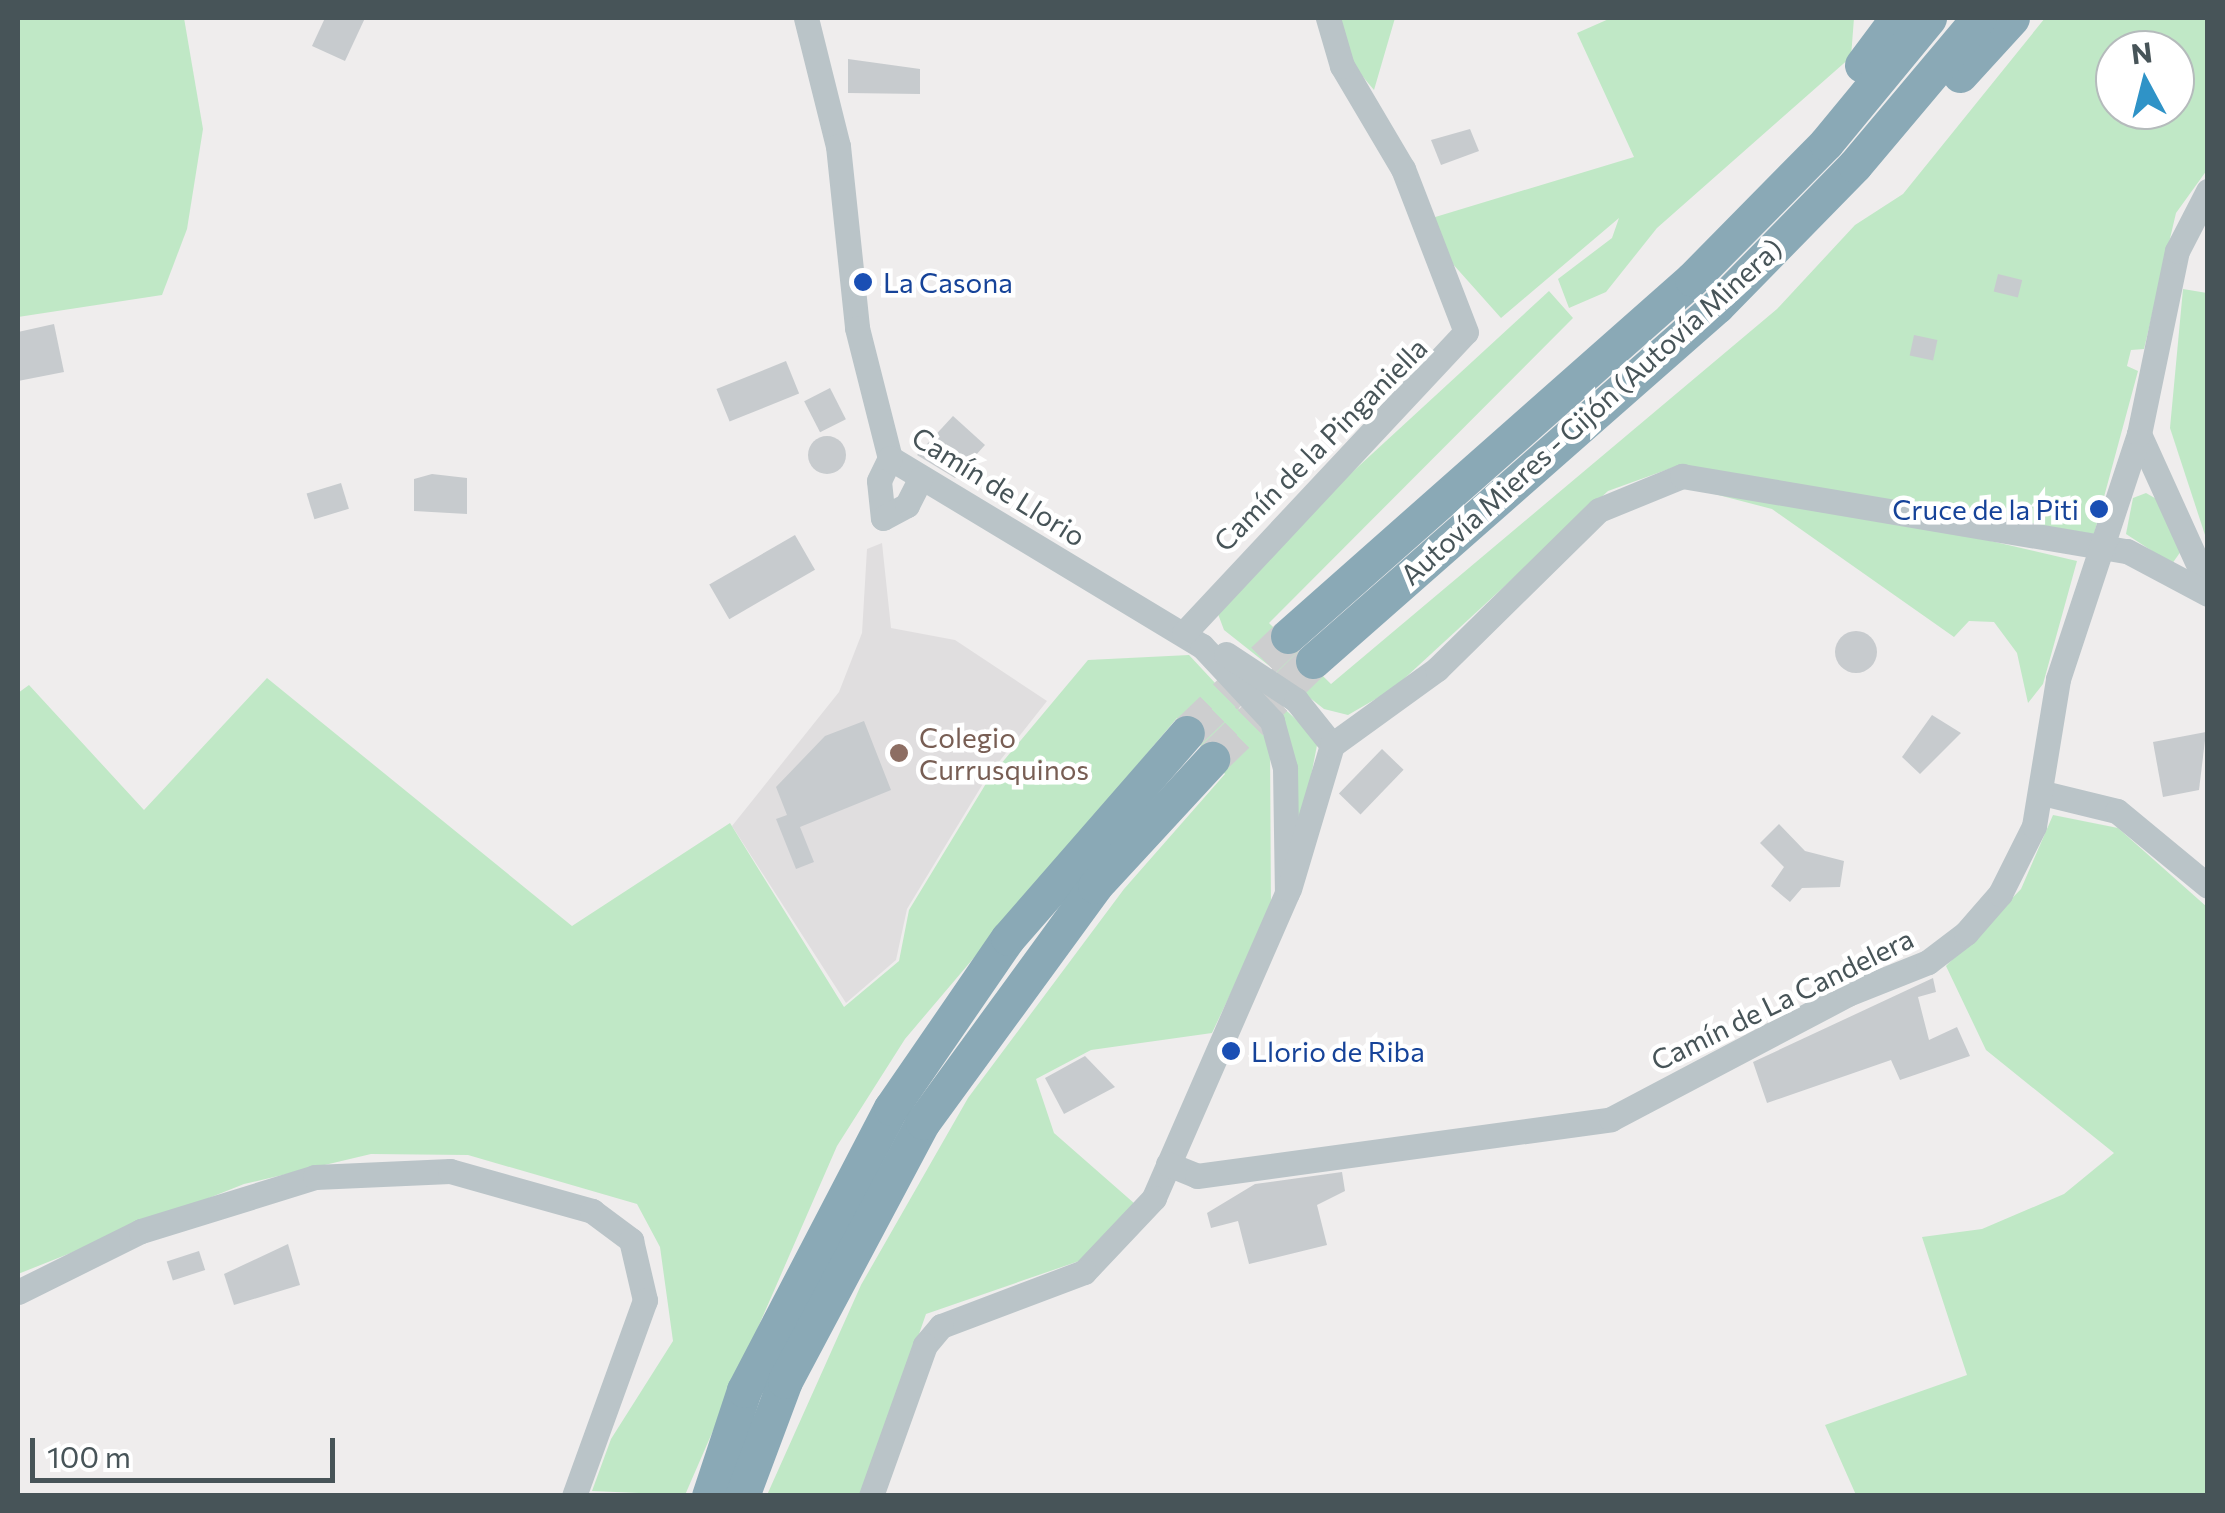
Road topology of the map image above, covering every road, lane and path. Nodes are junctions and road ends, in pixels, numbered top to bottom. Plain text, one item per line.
1 (806, 18) edge
2 (1328, 18) edge
3 (1896, 18) edge
4 (1929, 18) edge
5 (1979, 18) edge
6 (2012, 18) edge
7 (2208, 191) edge
8 (1692, 279) junction
9 (1717, 306) junction
10 (2139, 434) junction
11 (890, 458) junction
12 (920, 479) junction
13 (2103, 547) junction
14 (2208, 586) edge
15 (2208, 594) edge
16 (1288, 636) tunnel mouth
17 (1193, 639) junction
18 (1313, 661) tunnel mouth
19 (1187, 733) tunnel mouth
20 (1332, 745) junction
21 (1212, 759) tunnel mouth
22 (2043, 792) junction
23 (2208, 886) edge
24 (1287, 893) junction
25 (1168, 1164) junction
26 (18, 1292) edge
27 (574, 1496) edge
28 (709, 1496) edge
29 (742, 1496) edge
30 (871, 1496) edge

1 - 11 street, Camín de Llorio
2 - 17 street, Camín de la Pinganiella
3 - 8 highway
4 - 8 highway, Autovía Mieres - Gijón (Autovía Minera)
5 - 9 highway, Autovía Mieres - Gijón (Autovía Minera)
6 - 9 highway
7 - 10 street, Camín de La Candelera
8 - 16 highway, Autovía Mieres - Gijón (Autovía Minera)
9 - 18 highway, Autovía Mieres - Gijón (Autovía Minera)
10 - 13 street, Camín de La Candelera
10 - 14 street
11 - 12 street, Camín de Llorio
11 - 12 street
12 - 17 street, Camín de Llorio
13 - 15 street
13 - 20 street
13 - 22 street, Camín de La Candelera
17 - 20 street, Camín de Llorio
17 - 24 street, Camín de Llorio
19 - 28 highway
20 - 24 street, Camín de Llorio
21 - 29 highway
22 - 23 street
22 - 25 street, Camín de La Candelera
24 - 25 street, Camín de Llorio
25 - 30 street, Camín de Llorio
26 - 27 street

